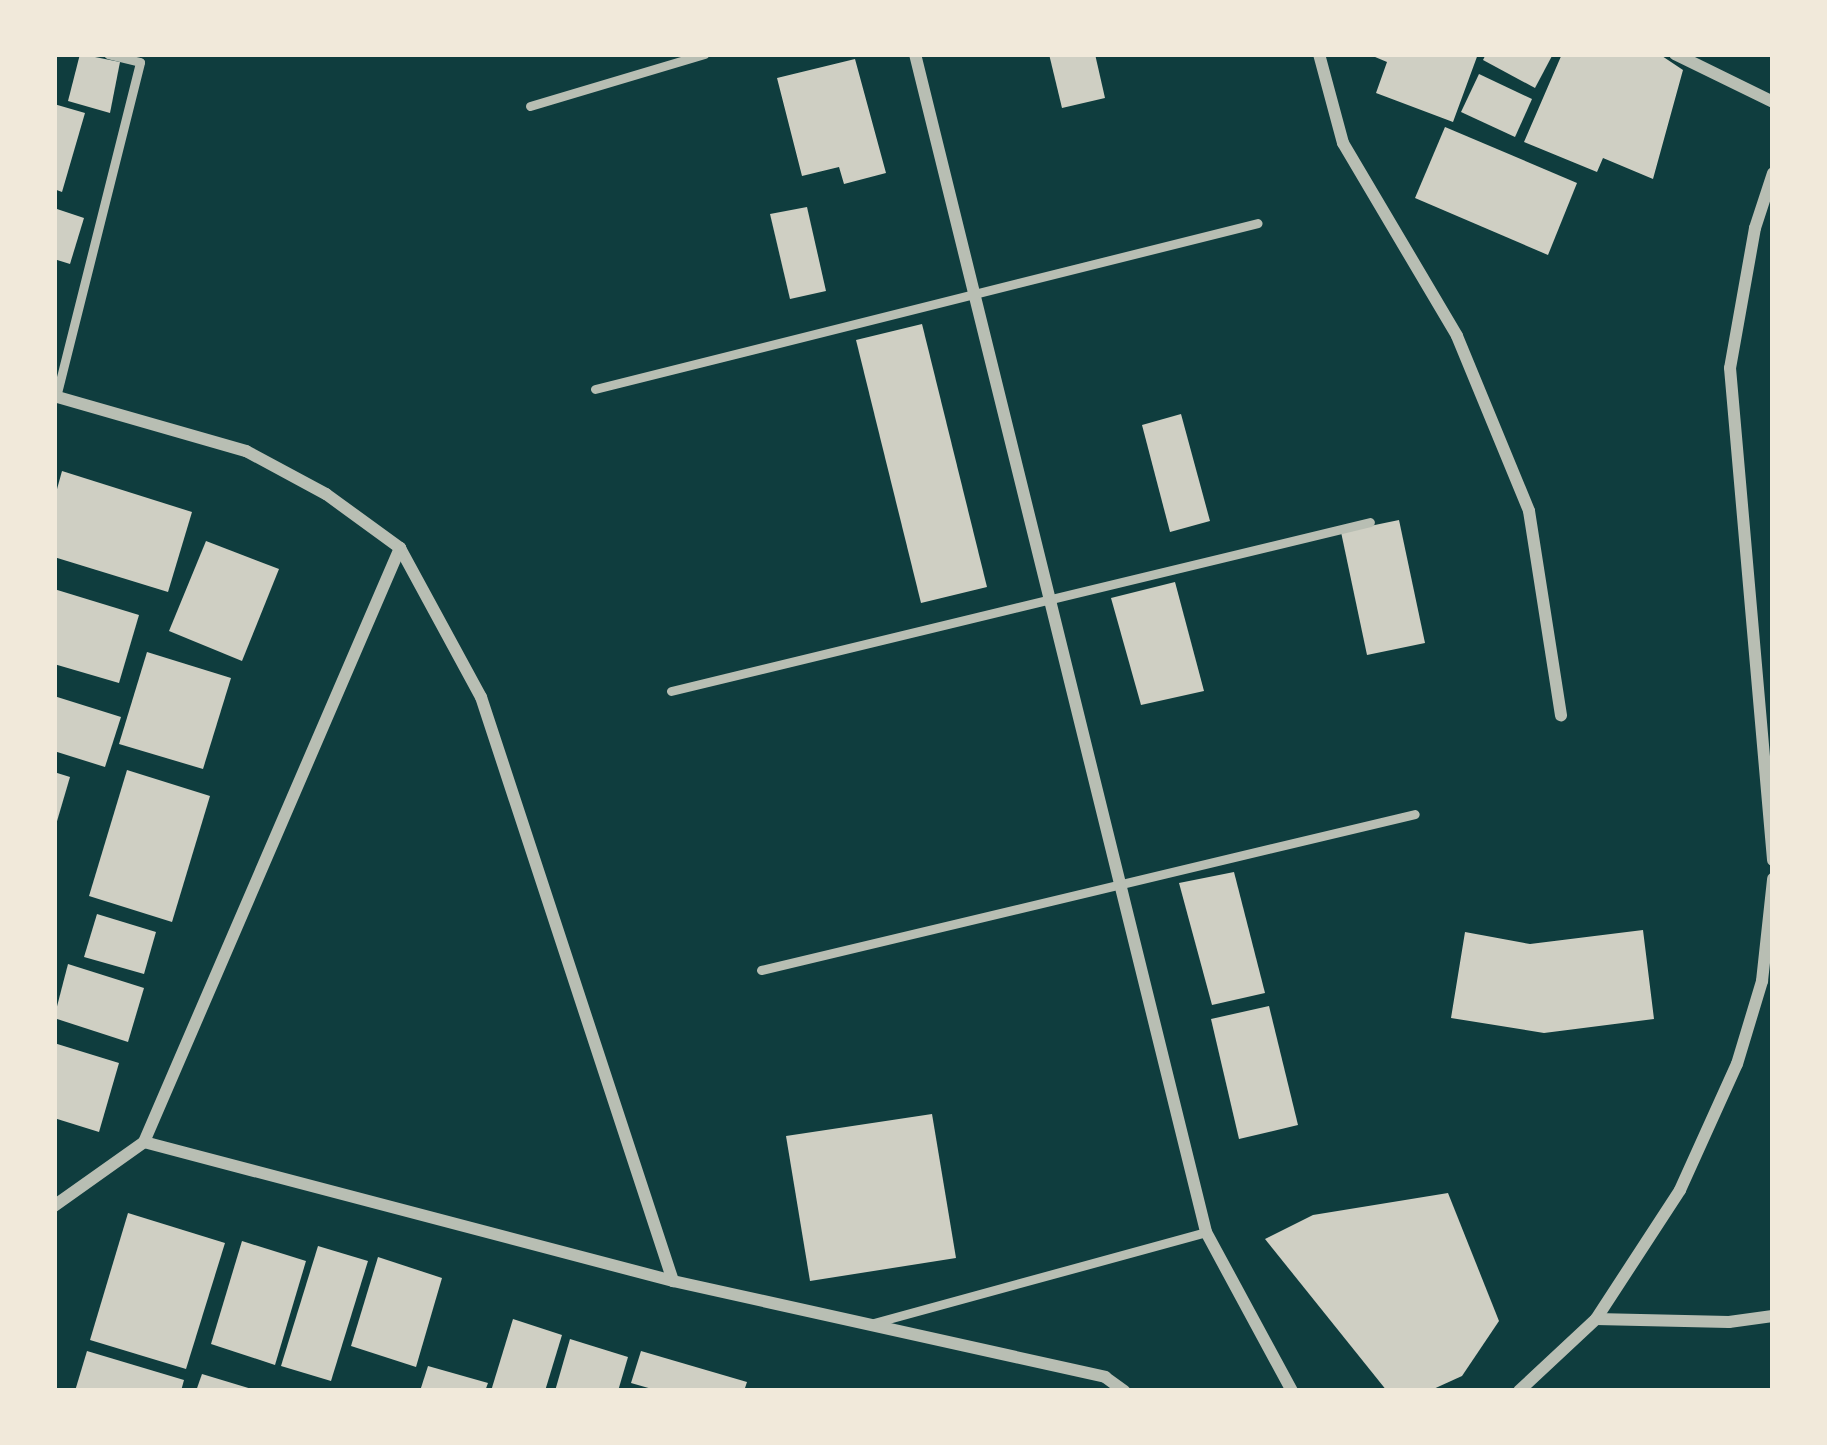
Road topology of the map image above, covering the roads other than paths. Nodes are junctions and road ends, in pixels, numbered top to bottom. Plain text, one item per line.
1 (108, 54) edge
2 (704, 54) edge
3 (915, 54) edge
4 (1319, 54) edge
5 (1676, 54) edge
6 (1773, 102) edge
7 (530, 106) dead end
8 (1773, 173) edge
9 (1258, 223) dead end
10 (974, 295) junction
11 (596, 389) dead end
12 (55, 397) edge
13 (1370, 522) dead end
14 (400, 548) junction
15 (1049, 602) junction
16 (670, 691) dead end
17 (1561, 716) dead end
18 (1415, 814) dead end
19 (1773, 860) edge
20 (1773, 879) edge
21 (1118, 888) junction
22 (761, 970) dead end
23 (144, 1142) junction
24 (54, 1206) edge
25 (1206, 1232) junction
26 (673, 1282) junction
27 (1773, 1316) edge
28 (1596, 1319) junction
29 (859, 1327) junction
30 (1124, 1391) edge
31 (1292, 1391) edge
32 (1519, 1391) edge

1 - 12 lane
2 - 7 lane
3 - 10 street
4 - 17 street
5 - 6 street
8 - 19 street
9 - 10 lane
10 - 11 lane
10 - 15 street
12 - 14 street
13 - 15 lane
14 - 23 street
14 - 26 street
15 - 16 lane
15 - 21 street
18 - 21 lane
20 - 28 street
21 - 22 lane
21 - 25 street
23 - 24 street
23 - 26 street
25 - 29 lane
25 - 31 street
26 - 29 street
27 - 28 street
28 - 32 street
29 - 30 street

